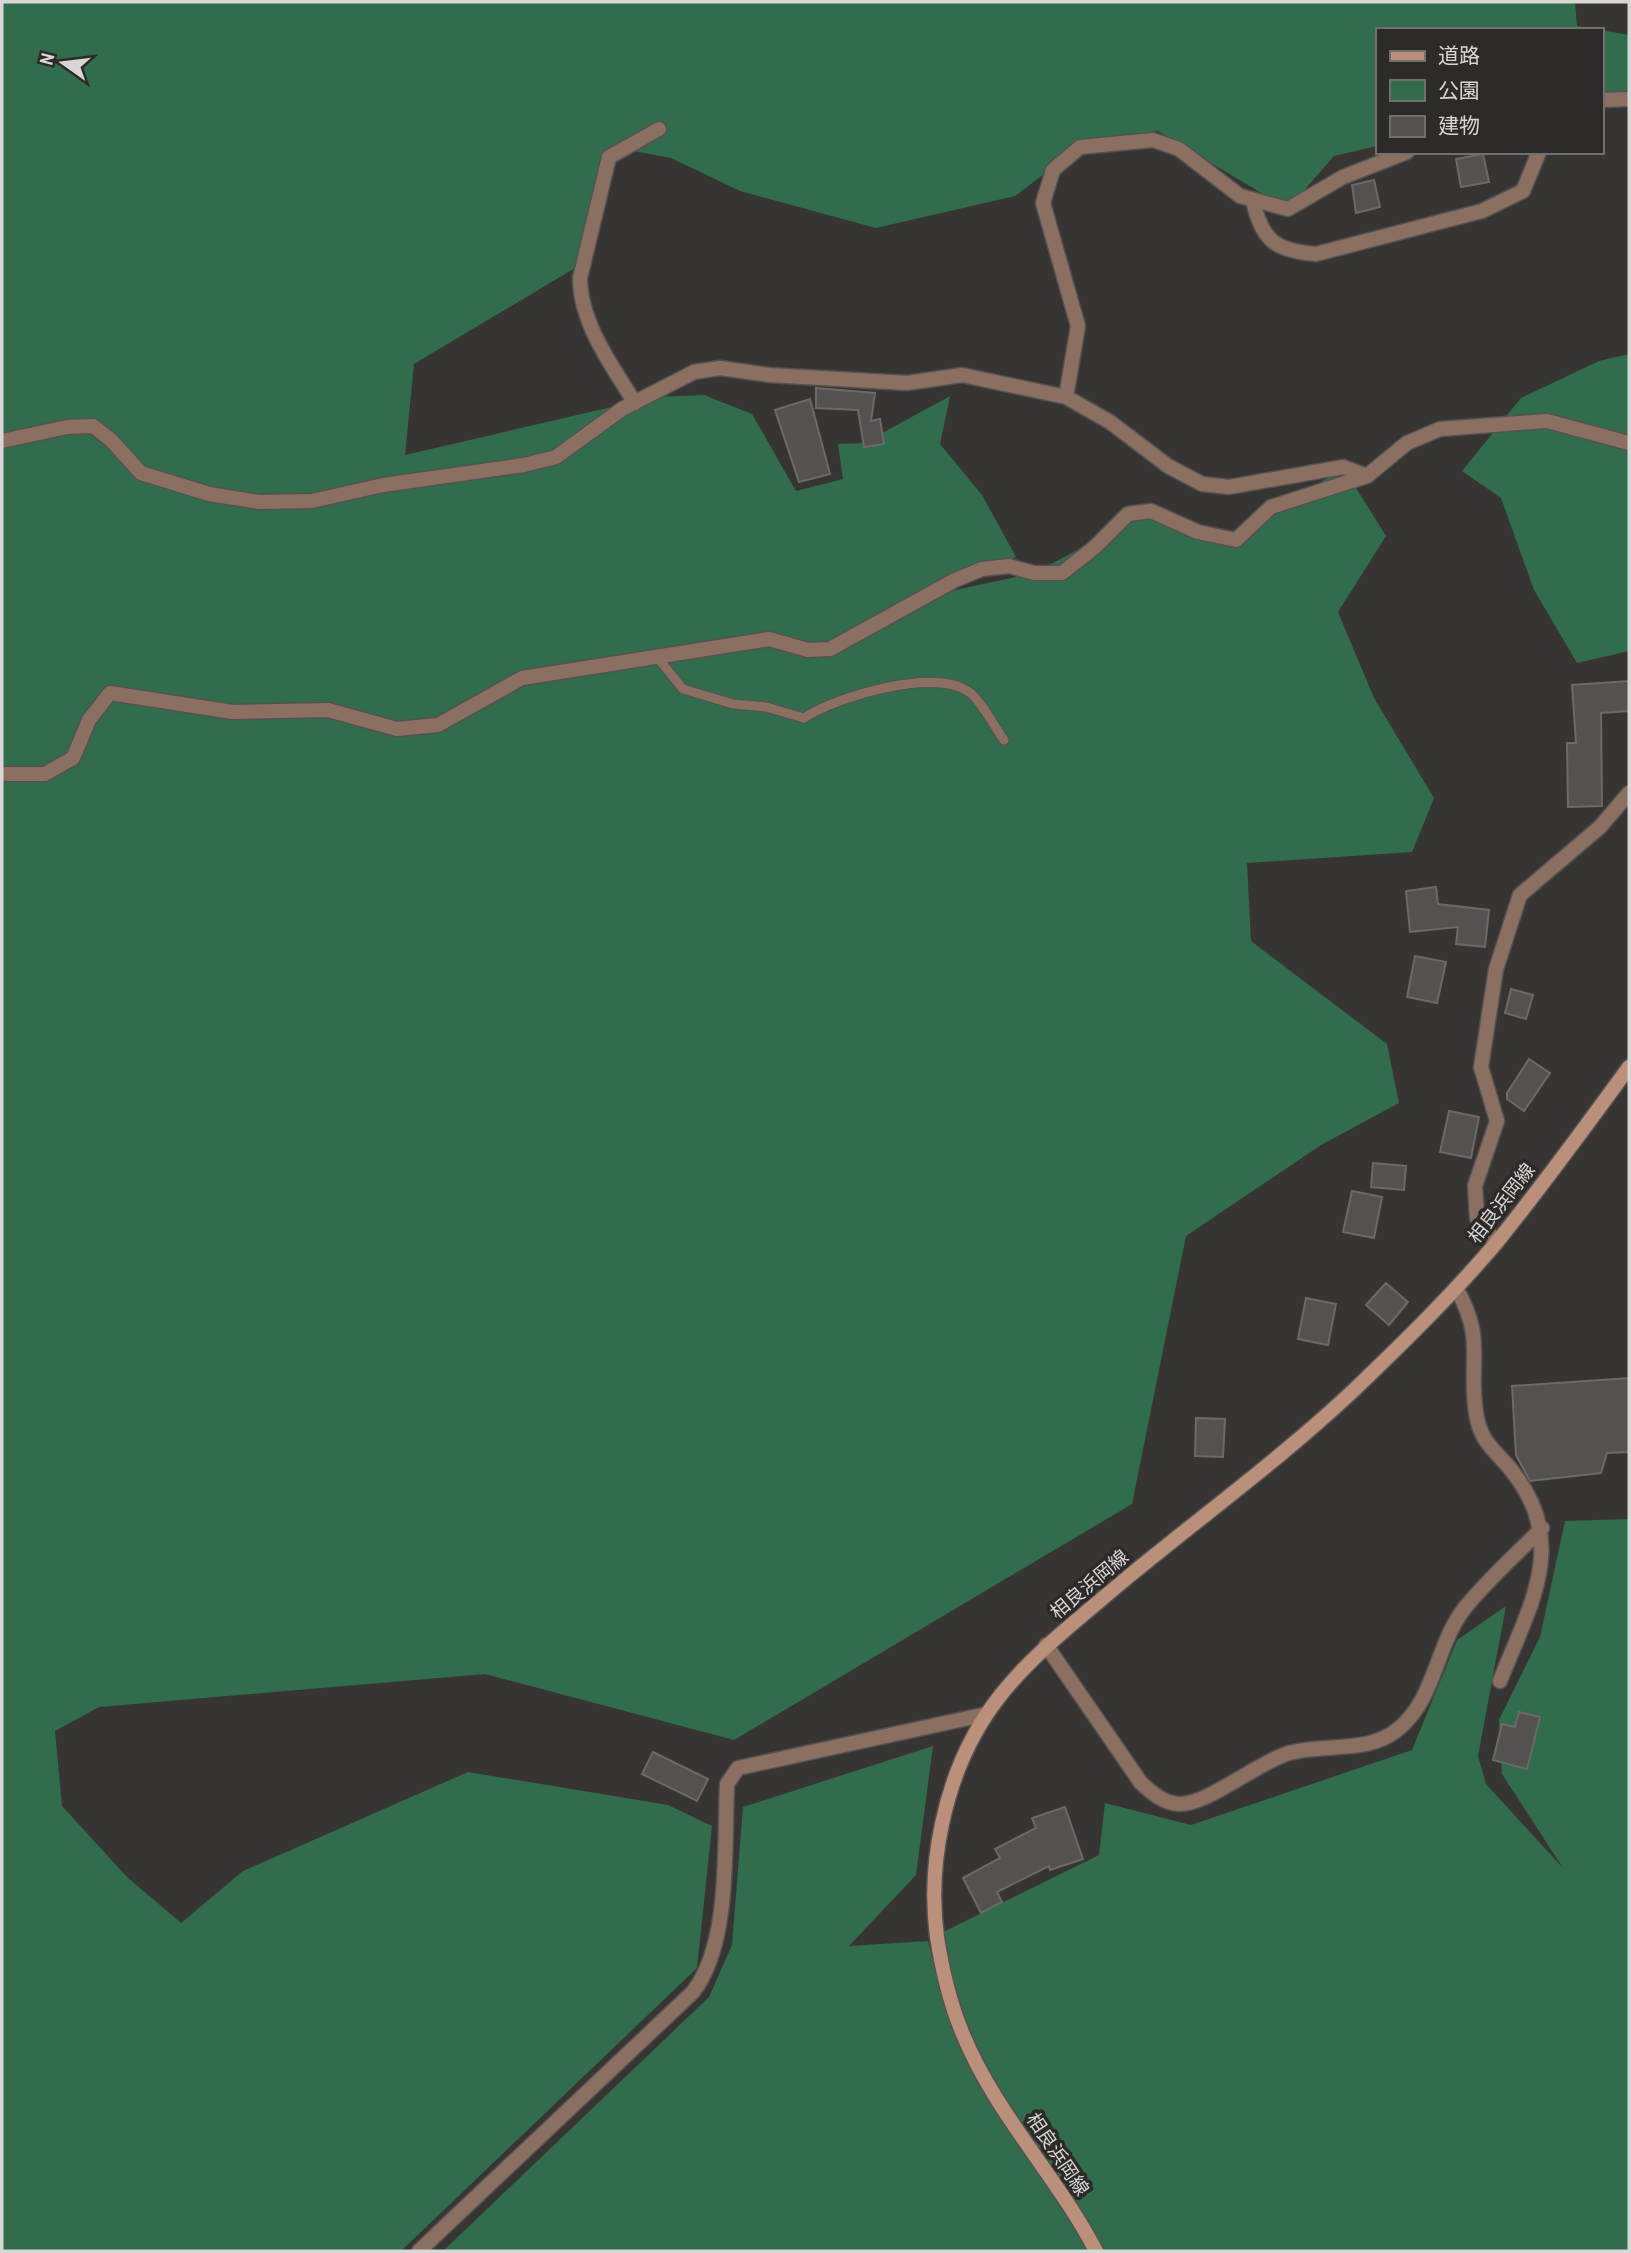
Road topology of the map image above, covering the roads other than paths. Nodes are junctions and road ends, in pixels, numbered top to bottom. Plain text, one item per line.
1 (1629, 99) edge
2 (1603, 100) edge
3 (659, 129) dead end
4 (1402, 154) edge
5 (1538, 154) edge
6 (1253, 201) junction
7 (1066, 397) junction
8 (635, 403) junction
9 (2, 441) edge
10 (1629, 443) edge
11 (1367, 476) junction
12 (657, 657) junction
13 (1003, 740) dead end
14 (2, 774) edge
15 (1629, 793) edge
16 (1629, 1067) edge
17 (1496, 1242) junction
18 (1456, 1288) junction
19 (1542, 1528) junction
20 (1046, 1645) junction
21 (1500, 1681) dead end
22 (987, 1714) junction
23 (419, 2251) edge
24 (1096, 2251) edge

1 - 2 street
3 - 8 street
4 - 6 street
5 - 6 street
6 - 7 street
7 - 8 street
7 - 11 street
8 - 9 street
10 - 11 street
11 - 12 street
12 - 13 lane
12 - 14 street
15 - 17 street
16 - 17 main road, 相良浜岡線
17 - 18 main road, 相良浜岡線
18 - 19 street
18 - 20 main road, 相良浜岡線
19 - 20 street
19 - 21 street
20 - 22 main road, 相良浜岡線
22 - 23 street
22 - 24 main road, 相良浜岡線

